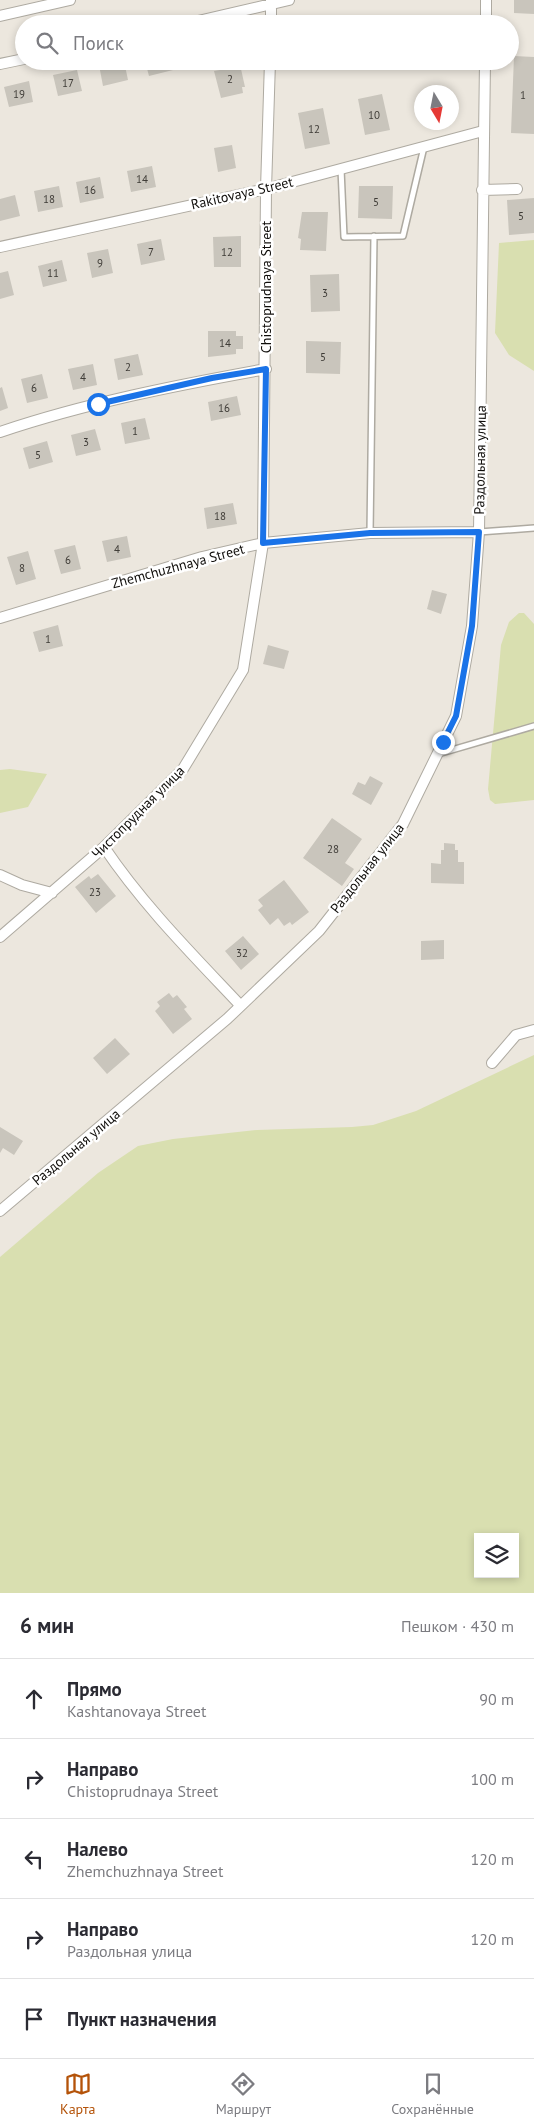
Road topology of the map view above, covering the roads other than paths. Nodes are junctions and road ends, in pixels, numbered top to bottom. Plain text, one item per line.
1 (70, 0) edge
2 (289, 0) edge
3 (486, 0) edge
4 (271, 2) edge
5 (220, 15) edge
6 (271, 15) edge
7 (486, 15) edge
8 (0, 16) edge
9 (15, 61) edge
10 (0, 64) edge
11 (270, 70) edge
12 (485, 70) edge
13 (483, 131) junction
14 (424, 147) junction
15 (341, 169) junction
16 (266, 189) junction
17 (517, 189) dead end
18 (482, 190) junction
19 (374, 236) junction
20 (0, 247) edge
21 (266, 369) junction
22 (0, 432) edge
23 (534, 528) edge
24 (479, 532) junction
25 (370, 533) junction
26 (263, 543) junction
27 (0, 618) edge
28 (534, 726) edge
29 (437, 754) junction
30 (104, 847) junction
31 (0, 875) edge
32 (52, 893) junction
33 (0, 937) edge
34 (240, 1005) junction
35 (534, 1030) edge
36 (492, 1063) dead end
37 (0, 1211) edge

1 - 8 street
2 - 4 street
3 - 7 street
4 - 5 street
4 - 6 street
9 - 10 street
11 - 16 street, Chistoprudnaya Street
12 - 13 street, Раздольная улица
13 - 14 street, Rakitovaya Street
13 - 18 street, Раздольная улица
14 - 15 street, Rakitovaya Street
14 - 19 lane
15 - 16 street, Rakitovaya Street
15 - 19 lane
16 - 20 street, Rakitovaya Street
16 - 21 street, Chistoprudnaya Street
17 - 18 street
18 - 24 street, Раздольная улица
19 - 25 lane
21 - 22 street
21 - 26 street, Chistoprudnaya Street
23 - 24 lane
24 - 25 street, Zhemchuzhnaya Street
24 - 29 street, Раздольная улица
25 - 26 street, Zhemchuzhnaya Street
26 - 27 street, Zhemchuzhnaya Street
26 - 30 street, Чистопрудная улица
28 - 29 lane
29 - 34 street, Раздольная улица
30 - 32 street, Чистопрудная улица
30 - 34 street
31 - 32 street
32 - 33 street, Чистопрудная улица
34 - 37 street, Раздольная улица
35 - 36 street

